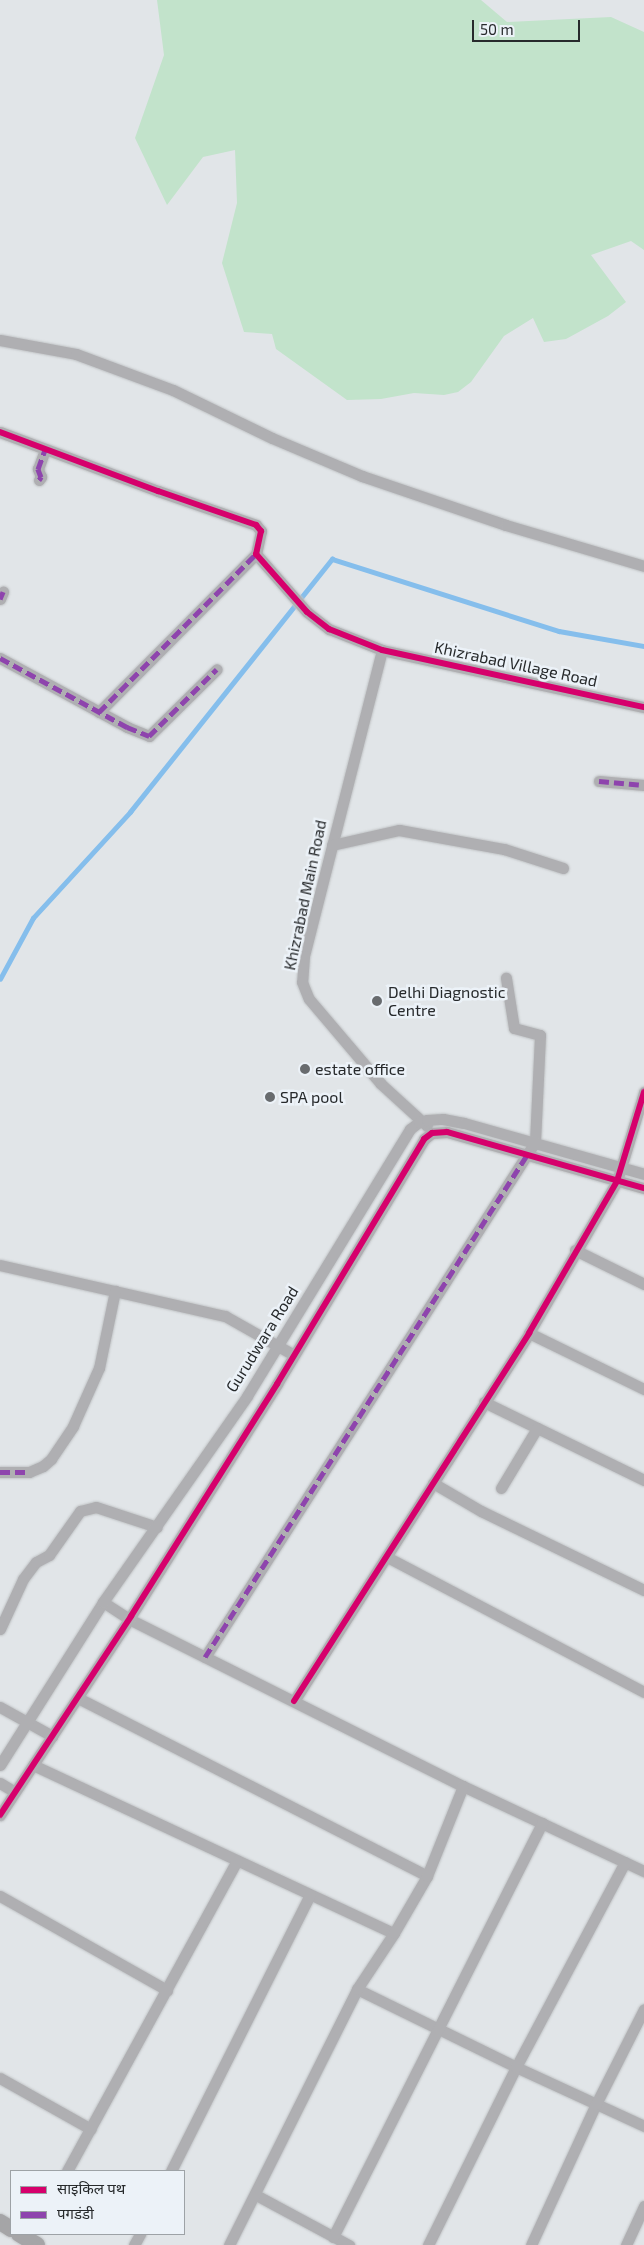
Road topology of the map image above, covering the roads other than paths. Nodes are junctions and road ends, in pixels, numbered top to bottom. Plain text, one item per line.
1 (0, 340) edge
2 (0, 432) edge
3 (45, 450) junction
4 (39, 480) dead end
5 (256, 554) junction
6 (644, 566) edge
7 (382, 650) junction
8 (0, 658) edge
9 (217, 669) dead end
10 (644, 707) edge
11 (99, 712) junction
12 (599, 781) dead end
13 (644, 785) edge
14 (332, 845) junction
15 (563, 868) dead end
16 (506, 978) dead end
17 (644, 1092) edge
18 (423, 1121) junction
19 (432, 1133) junction
20 (535, 1142) junction
21 (527, 1155) junction
22 (622, 1168) junction
23 (644, 1174) edge
24 (617, 1181) junction
25 (644, 1188) edge
26 (575, 1250) junction
27 (0, 1265) edge
28 (644, 1284) edge
29 (115, 1291) junction
30 (529, 1333) junction
31 (278, 1346) junction
32 (294, 1355) junction
33 (644, 1389) edge
34 (484, 1402) junction
35 (537, 1428) junction
36 (0, 1472) edge
37 (644, 1480) edge
38 (433, 1483) junction
39 (501, 1488) dead end
40 (157, 1527) junction
41 (386, 1558) junction
42 (644, 1590) edge
43 (103, 1602) junction
44 (129, 1619) junction
45 (0, 1629) edge
46 (205, 1657) junction
47 (644, 1692) edge
48 (78, 1698) junction
49 (294, 1701) junction
50 (0, 1707) edge
51 (27, 1722) junction
52 (52, 1736) junction
53 (0, 1765) edge
54 (33, 1766) junction
55 (0, 1783) edge
56 (463, 1786) junction
57 (15, 1792) junction
58 (0, 1815) edge
59 (542, 1823) junction
60 (237, 1860) junction
61 (625, 1862) junction
62 (644, 1871) edge
63 (427, 1876) junction
64 (310, 1895) junction
65 (0, 1896) edge
66 (394, 1933) junction
67 (357, 1989) junction
68 (167, 1990) junction
69 (644, 2009) edge
70 (439, 2029) junction
71 (516, 2067) junction
72 (0, 2078) edge
73 (596, 2104) junction
74 (644, 2126) edge
75 (91, 2129) junction
76 (67, 2170) edge
77 (172, 2170) edge
78 (256, 2195) junction
79 (644, 2206) edge
80 (333, 2237) junction
81 (229, 2245) edge
82 (349, 2245) edge
83 (428, 2245) edge
84 (531, 2245) edge
85 (626, 2245) edge

1 - 6 street
2 - 3 street
3 - 4 street
3 - 5 street
5 - 7 street, Khizrabad Village Road
5 - 11 street
7 - 10 street, Khizrabad Village Road
7 - 14 street, Khizrabad Main Road
8 - 11 street
9 - 11 street
12 - 13 street
14 - 15 street
14 - 18 street, Khizrabad Main Road
16 - 20 street
17 - 22 street
18 - 19 street, Khizrabad Main Road
18 - 20 street
18 - 31 street, Gurudwara Road
19 - 21 street
19 - 32 street
20 - 21 street
20 - 22 street
21 - 24 street
21 - 46 street
22 - 23 street
22 - 24 street
24 - 25 street
24 - 26 street
26 - 28 street
26 - 30 street
27 - 29 street
29 - 31 street
29 - 36 street
30 - 33 street
30 - 34 street
31 - 32 street
31 - 40 street, Gurudwara Road
32 - 44 street
34 - 35 street
34 - 38 street
35 - 37 street
35 - 39 street
38 - 41 street
38 - 42 street
40 - 43 street, Gurudwara Road
40 - 45 street
41 - 47 street
41 - 49 street
43 - 44 street
43 - 51 street, Gurudwara Road
44 - 46 street
44 - 48 street
46 - 49 street
48 - 52 street
48 - 63 street
49 - 56 street
50 - 51 street
51 - 52 street
51 - 53 street, Gurudwara Road
52 - 54 street
54 - 57 street
54 - 60 street
55 - 57 street
56 - 59 street
56 - 63 street
57 - 58 street
59 - 61 street
59 - 70 street
60 - 64 street
60 - 68 street
61 - 62 street
61 - 71 street
63 - 66 street
64 - 66 street
64 - 77 street
65 - 68 street
66 - 67 street
67 - 70 street
67 - 78 street
68 - 75 street
69 - 73 street
70 - 71 street
70 - 80 street
71 - 73 street
71 - 83 street
72 - 75 street
73 - 74 street
73 - 84 street
75 - 76 street
78 - 80 street
78 - 81 street
79 - 85 street
80 - 82 street

